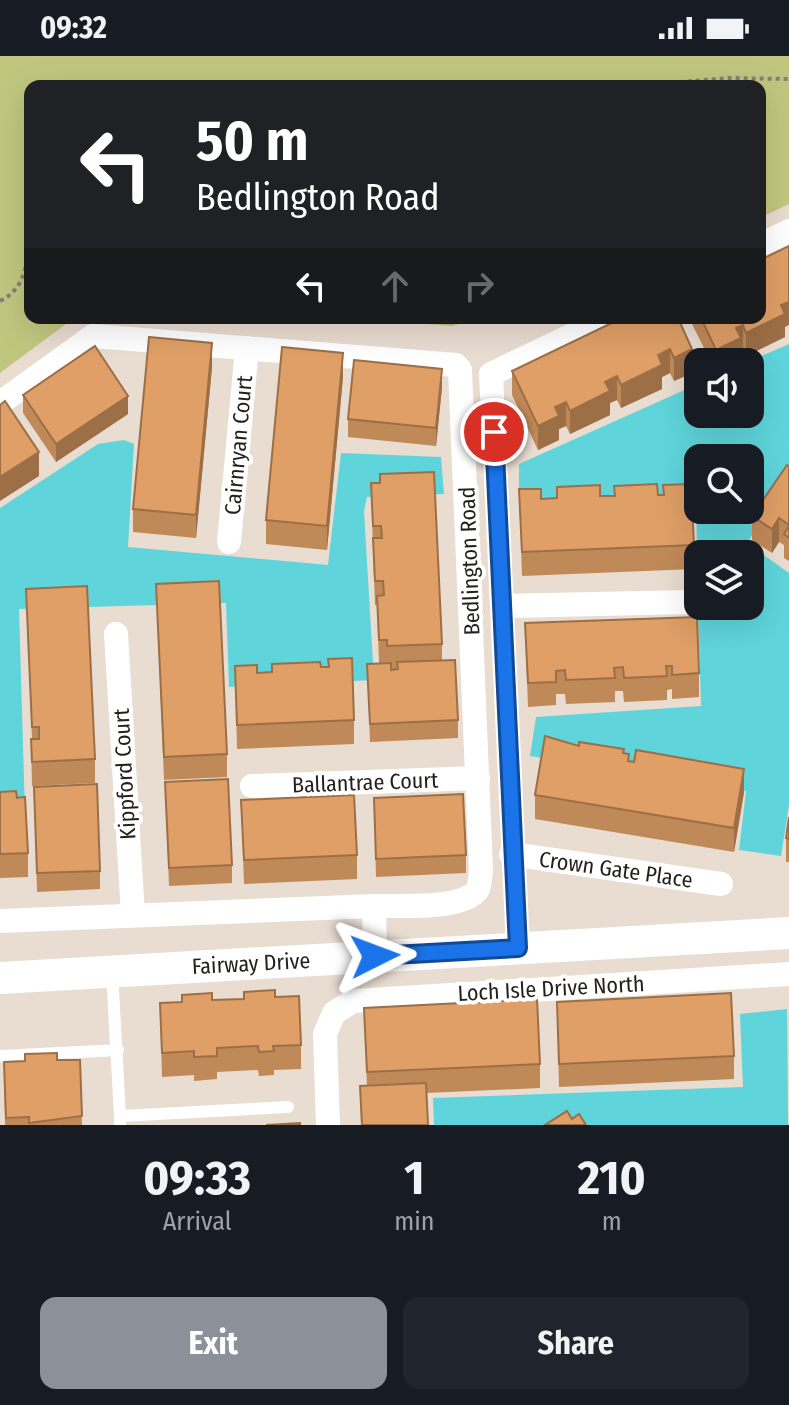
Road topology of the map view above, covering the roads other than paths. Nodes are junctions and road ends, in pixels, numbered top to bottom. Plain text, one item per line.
1 (789, 231) edge
2 (766, 242) edge
3 (595, 324) edge
4 (247, 348) junction
5 (0, 403) edge
6 (229, 542) dead end
7 (684, 602) edge
8 (502, 606) junction
9 (116, 634) dead end
10 (478, 778) junction
11 (252, 786) dead end
12 (511, 854) junction
13 (721, 884) dead end
14 (374, 906) junction
15 (133, 915) junction
16 (0, 921) edge
17 (781, 933) edge
18 (518, 948) junction
19 (375, 956) junction
20 (112, 970) junction
21 (780, 975) edge
22 (0, 978) edge
23 (118, 1050) junction
24 (0, 1056) edge
25 (288, 1107) dead end
26 (120, 1121) edge
27 (328, 1125) edge

1 - 2 street
3 - 8 street, Bedlington Road
4 - 5 street, Bedlington Road
4 - 6 street, Cairnryan Court
4 - 10 street, Bedlington Road
7 - 8 street
8 - 12 street, Bedlington Road
9 - 15 street, Kippford Court
10 - 11 street, Ballantrae Court
10 - 14 street, Bedlington Road
12 - 13 street, Crown Gate Place
12 - 18 street, Bedlington Road
14 - 15 street, Bedlington Road
14 - 19 street
15 - 16 street, Bedlington Road
17 - 18 street, Fairway Drive
17 - 21 street, Loch Isle Drive North
18 - 19 street, Fairway Drive
19 - 20 street, Fairway Drive
20 - 22 street, Fairway Drive
20 - 23 lane
21 - 27 street, Loch Isle Drive North
23 - 24 lane
23 - 26 lane
25 - 26 lane

